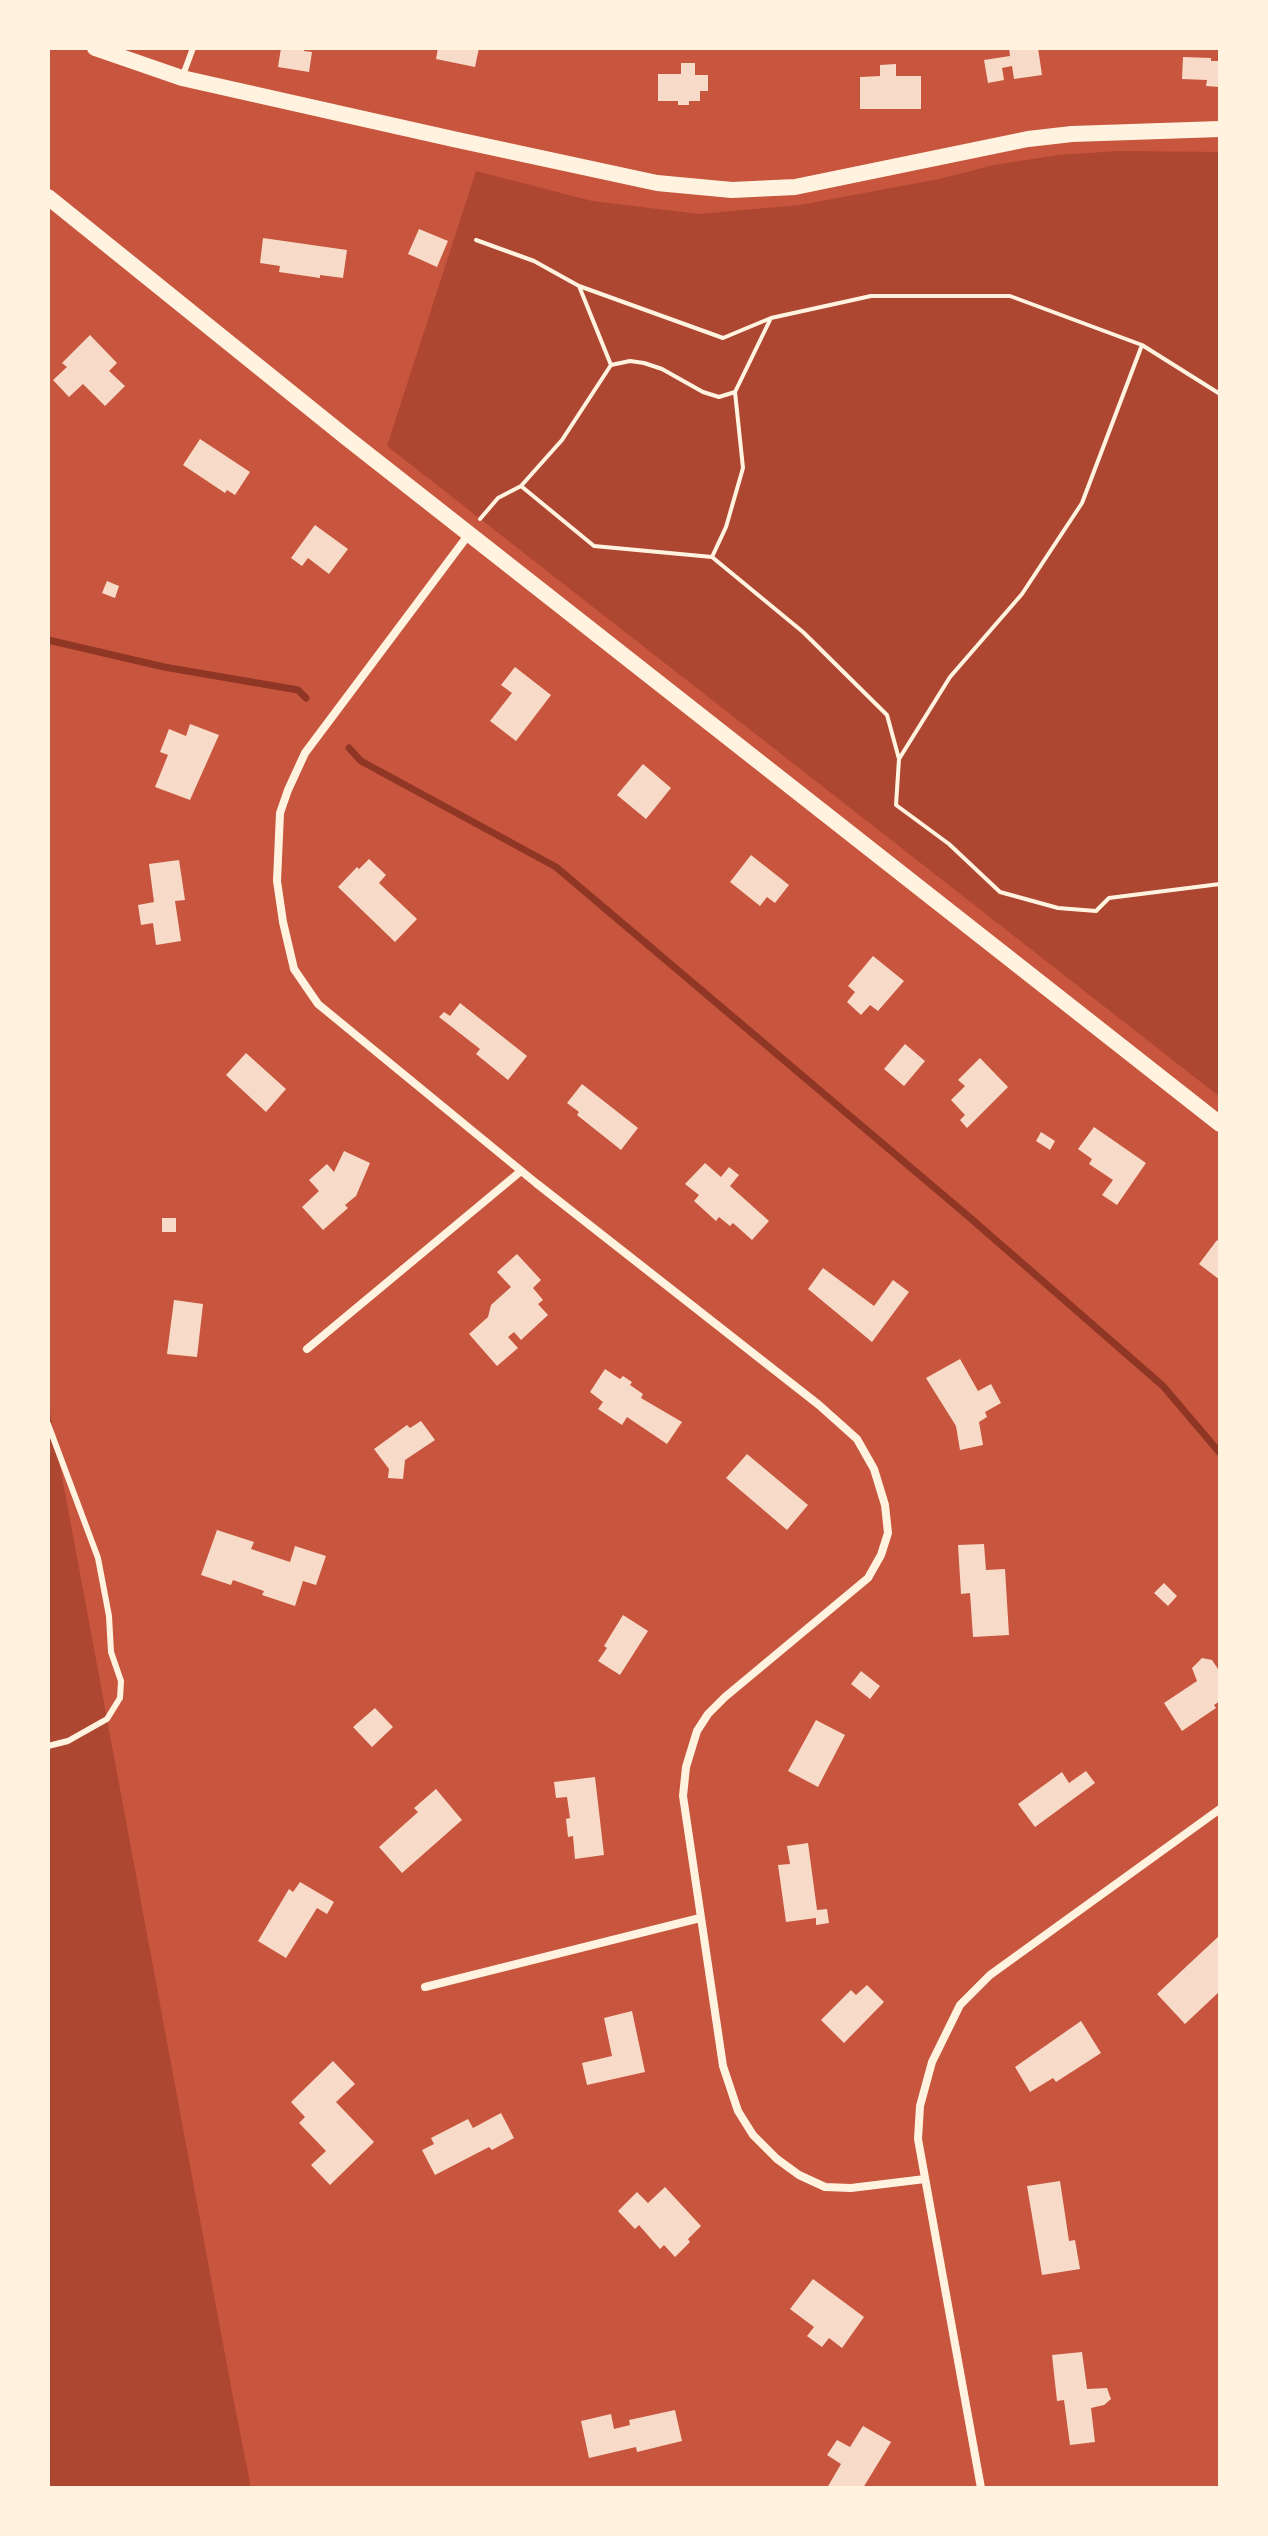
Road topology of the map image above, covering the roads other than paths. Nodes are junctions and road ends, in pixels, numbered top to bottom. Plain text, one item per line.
1 (95, 48) edge
2 (193, 48) edge
3 (182, 78) junction
4 (1220, 129) edge
5 (48, 197) edge
6 (469, 534) junction
7 (1220, 1124) edge
8 (521, 1171) junction
9 (307, 1349) dead end
10 (48, 1424) edge
11 (48, 1746) edge
12 (1220, 1809) edge
13 (700, 1918) junction
14 (425, 1987) dead end
15 (925, 2179) junction
16 (981, 2488) edge

1 - 3 main road
2 - 3 lane
3 - 4 main road
5 - 6 main road
6 - 7 main road
6 - 8 street
8 - 9 street
8 - 13 street
10 - 11 lane
12 - 15 street
13 - 14 street
13 - 15 street
15 - 16 street

